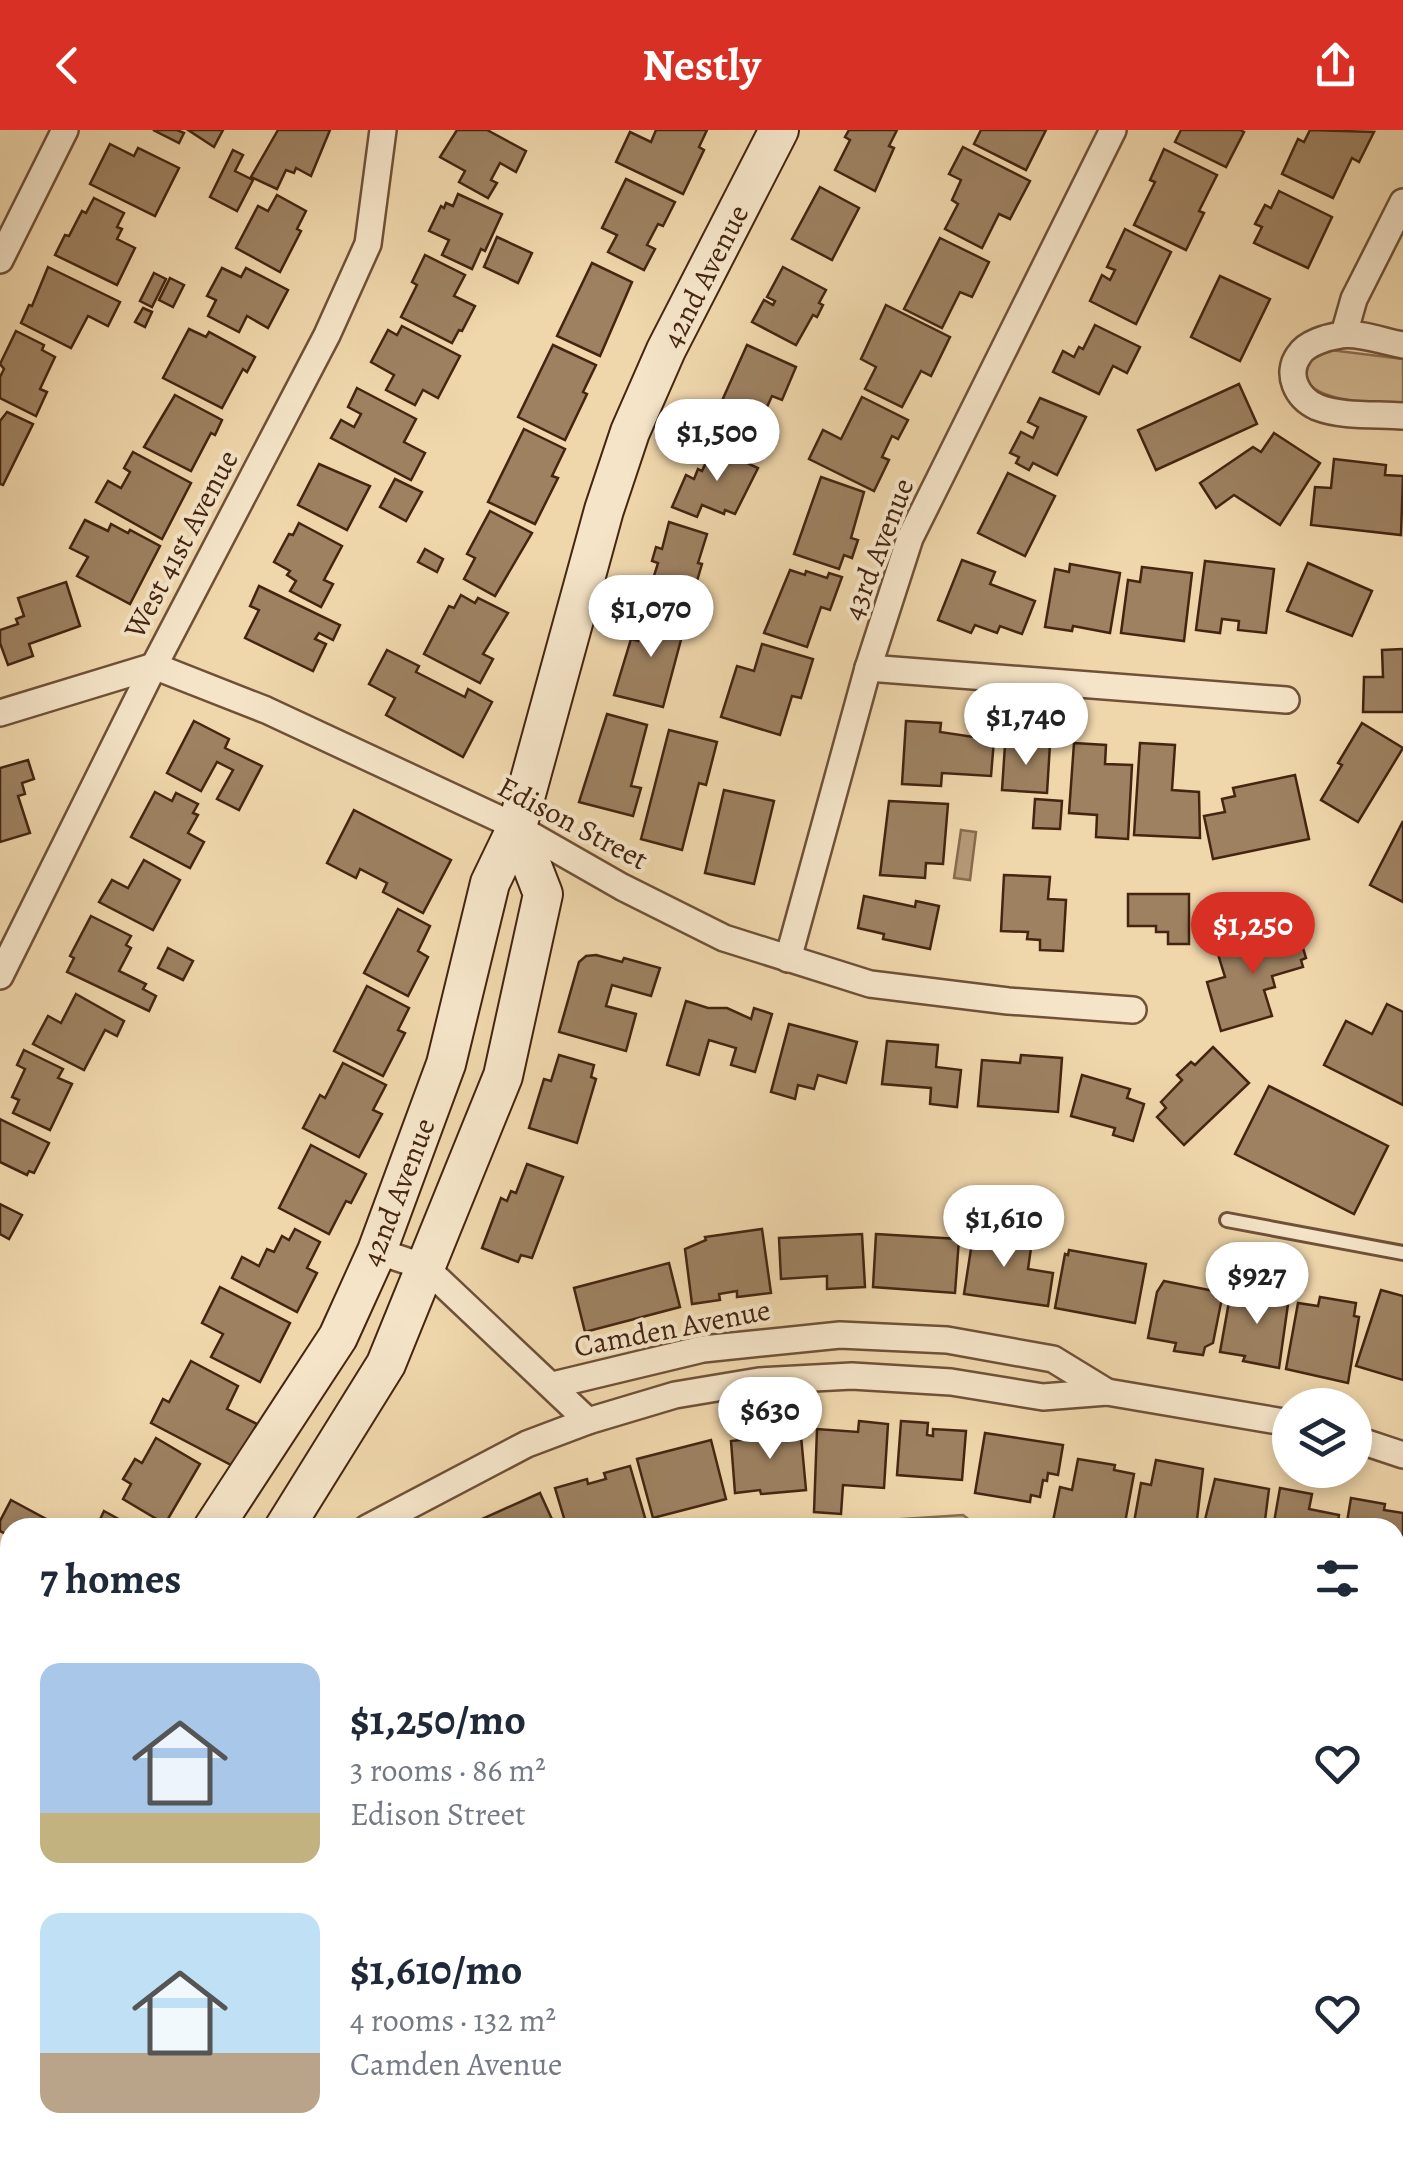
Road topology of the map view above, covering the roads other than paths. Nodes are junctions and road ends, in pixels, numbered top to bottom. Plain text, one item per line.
1 (65, 130) edge
2 (383, 130) edge
3 (779, 130) edge
4 (1113, 130) edge
5 (1403, 202) edge
6 (0, 260) edge
7 (1344, 334) junction
8 (1403, 346) edge
9 (1403, 416) edge
10 (154, 666) junction
11 (868, 668) junction
12 (1286, 700) dead end
13 (0, 714) edge
14 (517, 827) junction
15 (788, 960) junction
16 (0, 976) edge
17 (1133, 1010) dead end
18 (1227, 1220) dead end
19 (377, 1251) junction
20 (1403, 1253) edge
21 (425, 1267) junction
22 (553, 1384) junction
23 (1107, 1392) junction
24 (588, 1421) junction
25 (1272, 1421) edge
26 (1372, 1445) edge
27 (1403, 1455) edge
28 (219, 1518) edge
29 (290, 1518) edge
30 (386, 1518) edge

1 - 6 street
2 - 10 street, West 41st Avenue
3 - 14 street, 42nd Avenue
4 - 11 street, 43rd Avenue
5 - 7 street
7 - 8 street
7 - 9 street
10 - 13 street
10 - 14 street, Edison Street
10 - 16 street, West 41st Avenue
11 - 12 street
11 - 15 street, 43rd Avenue
14 - 15 street, Edison Street
14 - 19 street, 42nd Avenue
14 - 21 street, 42nd Avenue
15 - 17 street, Edison Street
18 - 20 lane
19 - 21 street, Camden Avenue
19 - 28 street, 42nd Avenue
21 - 22 street, Camden Avenue
21 - 29 street, 42nd Avenue
22 - 23 street, Camden Avenue
22 - 24 street, Camden Avenue
23 - 24 street
23 - 25 street
24 - 30 street
26 - 27 street

